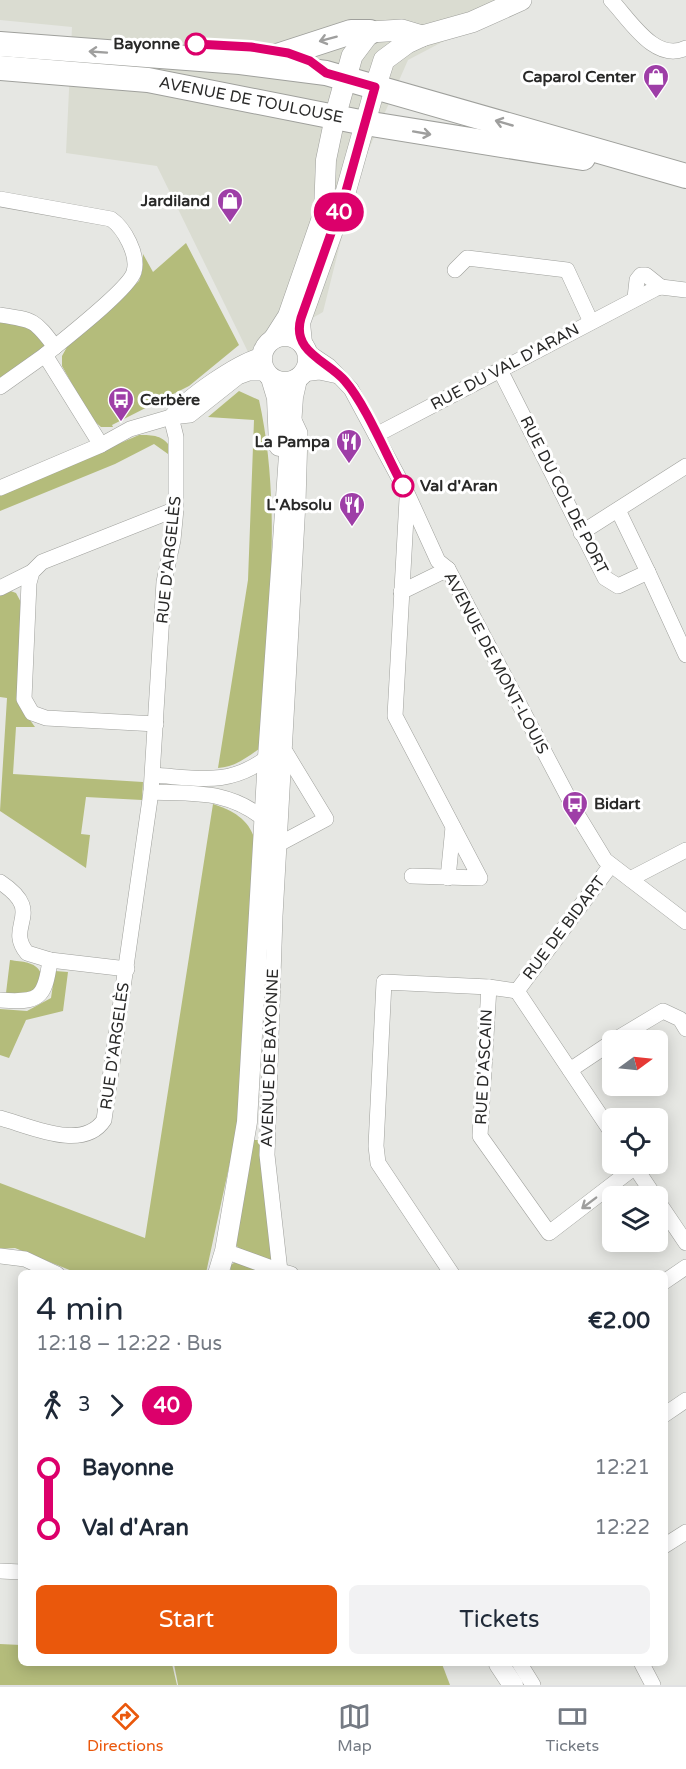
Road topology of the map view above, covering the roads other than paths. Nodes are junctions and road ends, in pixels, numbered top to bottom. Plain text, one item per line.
1 (521, 0) edge
2 (611, 0) edge
3 (370, 32) junction
4 (422, 36) junction
5 (0, 44) edge
6 (686, 48) edge
7 (240, 62) junction
8 (0, 68) edge
9 (346, 78) junction
10 (375, 87) junction
11 (365, 123) junction
12 (334, 124) junction
13 (642, 166) junction
14 (686, 176) edge
15 (0, 199) edge
16 (455, 270) dead end
17 (686, 290) edge
18 (0, 315) edge
19 (591, 322) junction
20 (305, 347) junction
21 (50, 351) junction
22 (269, 361) junction
23 (500, 370) junction
24 (341, 376) junction
25 (300, 377) junction
26 (0, 387) edge
27 (171, 417) junction
28 (376, 435) junction
29 (101, 445) junction
30 (686, 465) edge
31 (0, 488) edge
32 (407, 493) junction
33 (288, 497) junction
34 (176, 509) junction
35 (618, 510) junction
36 (581, 533) junction
37 (447, 569) junction
38 (32, 572) junction
39 (648, 572) junction
40 (0, 588) edge
41 (401, 592) junction
42 (686, 656) edge
43 (156, 724) junction
44 (277, 755) junction
45 (153, 775) junction
46 (152, 792) junction
47 (264, 819) junction
48 (453, 826) junction
49 (271, 843) junction
50 (686, 850) edge
51 (611, 865) junction
52 (412, 876) dead end
53 (448, 878) junction
54 (630, 879) junction
55 (0, 882) edge
56 (686, 922) edge
57 (50, 960) junction
58 (127, 969) junction
59 (489, 987) junction
60 (517, 991) junction
61 (0, 1000) edge
62 (686, 1029) edge
63 (632, 1030) edge
64 (602, 1049) edge
65 (570, 1070) junction
66 (0, 1118) edge
67 (602, 1118) edge
68 (624, 1174) edge
69 (668, 1216) edge
70 (686, 1243) edge
71 (225, 1251) junction
72 (0, 1256) edge
73 (686, 1267) edge
74 (48, 1270) edge
75 (219, 1270) edge
76 (280, 1270) edge
77 (286, 1270) edge
78 (449, 1270) edge
79 (668, 1279) edge
80 (686, 1400) edge
81 (668, 1412) edge
82 (686, 1532) edge
83 (668, 1543) edge
84 (0, 1571) edge
85 (18, 1572) edge
86 (500, 1666) edge
87 (521, 1666) edge
88 (643, 1666) edge
89 (513, 1685) edge
90 (533, 1685) edge
91 (653, 1685) edge

1 - 4 main road
2 - 6 street
3 - 4 main road
3 -> 7 main road
3 - 9 main road
4 - 10 main road
7 -> 5 main road, AVENUE DE TOULOUSE
7 - 9 main road, AVENUE DE TOULOUSE
8 - 12 main road, AVENUE DE TOULOUSE
9 - 10 main road, AVENUE DE TOULOUSE
9 - 12 main road
10 - 11 street
13 -> 10 main road, AVENUE DE TOULOUSE
11 - 12 main road, AVENUE DE TOULOUSE
11 -> 13 main road, AVENUE DE TOULOUSE
11 - 20 street
12 - 22 street
13 - 14 main road, AVENUE DE TOULOUSE
15 - 21 street
16 - 19 street
17 - 19 street, RUE DU VAL D'ARAN
18 - 21 street
19 - 23 street, RUE DU VAL D'ARAN
20 - 22 street
20 - 24 street, AVENUE DE MONT-LOUIS
20 - 25 street
21 - 26 street
21 - 29 street
22 - 25 street
22 - 27 street
22 - 33 street, AVENUE DE BAYONNE
23 - 28 street, RUE DU VAL D'ARAN
23 - 36 street, RUE DU COL DE PORT
24 - 25 street
24 - 28 street, AVENUE DE MONT-LOUIS
25 - 33 street, AVENUE DE BAYONNE
27 - 29 street
27 - 34 street, RUE D'ARGELÈS
28 - 32 street, AVENUE DE MONT-LOUIS
29 - 31 street
30 - 35 street
32 - 37 street, AVENUE DE MONT-LOUIS
32 - 41 street
33 - 44 street, AVENUE DE BAYONNE
33 - 44 street, AVENUE DE BAYONNE
34 - 38 street
34 - 43 street, RUE D'ARGELÈS
35 - 36 street
35 - 39 street
36 - 39 street, RUE DU COL DE PORT
37 - 41 street
37 - 51 street, AVENUE DE MONT-LOUIS
38 - 40 street
38 - 43 street
39 - 42 street
41 - 48 street
43 - 45 street, RUE D'ARGELÈS
44 - 45 street
44 - 47 street, AVENUE DE BAYONNE
44 - 49 street, AVENUE DE BAYONNE
44 - 49 street
45 - 46 street, RUE D'ARGELÈS
46 - 47 street
46 - 58 street, RUE D'ARGELÈS
47 - 49 street, AVENUE DE BAYONNE
48 - 53 street
48 - 53 street
49 - 71 street, AVENUE DE BAYONNE
49 - 77 street, AVENUE DE BAYONNE
50 - 54 street
51 - 54 street, AVENUE DE MONT-LOUIS
51 - 60 street, RUE DE BIDART
52 - 53 street
54 - 56 street, AVENUE DE MONT-LOUIS
55 - 57 street, RUE D'ARGELÈS
57 - 58 street, RUE D'ARGELÈS
57 - 61 street
58 - 66 street, RUE D'ARGELÈS
59 - 60 street
68 -> 59 street, RUE D'ASCAIN
59 - 78 street
60 - 65 street
62 - 63 street
64 - 65 street
65 - 67 street
69 - 70 street
71 - 75 street, AVENUE DE BAYONNE
71 - 76 street, AVENUE DE BAYONNE
72 - 74 street
73 - 79 street
80 - 81 street
82 - 83 street
84 - 85 street
86 - 89 street
87 - 90 street
88 - 91 street

